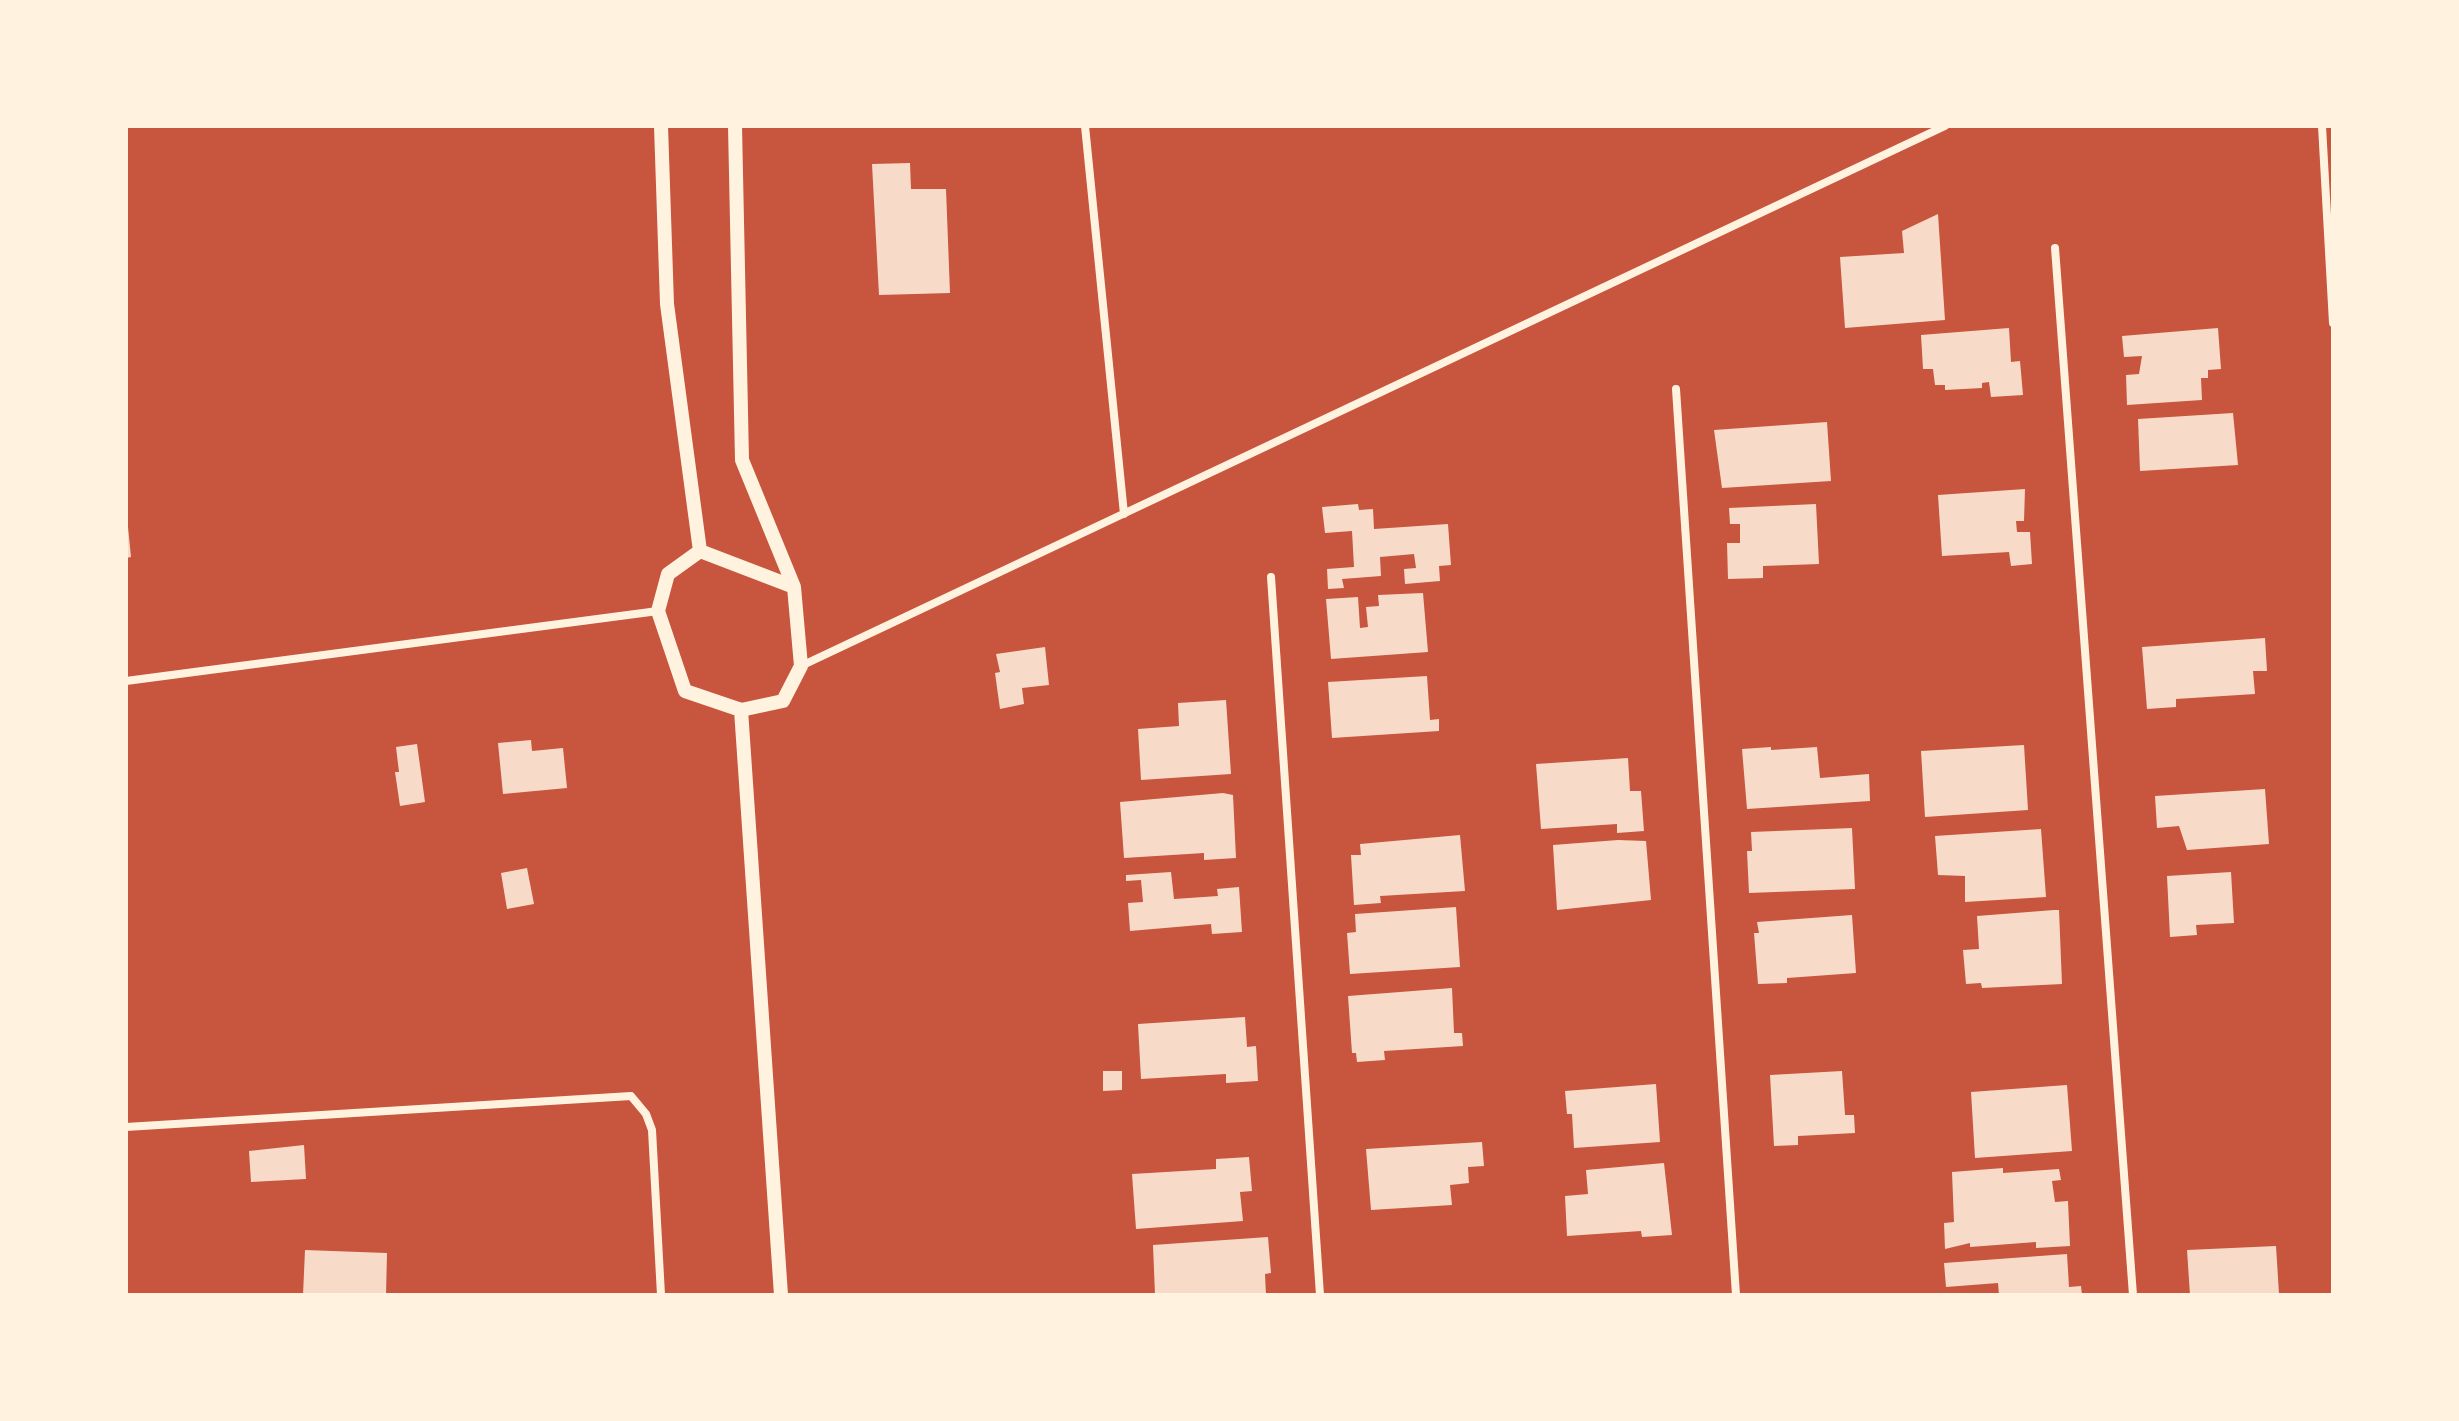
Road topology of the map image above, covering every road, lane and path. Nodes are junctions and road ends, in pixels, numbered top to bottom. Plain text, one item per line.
1 (661, 126) edge
2 (735, 126) edge
3 (1085, 126) edge
4 (1945, 126) edge
5 (2322, 126) edge
6 (2055, 248) dead end
7 (2333, 323) edge
8 (1676, 389) dead end
9 (1124, 514) junction
10 (700, 551) junction
11 (1271, 577) dead end
12 (794, 587) junction
13 (658, 611) junction
14 (801, 666) junction
15 (126, 681) edge
16 (741, 710) junction
17 (126, 1127) edge
18 (661, 1295) edge
19 (781, 1295) edge
20 (1320, 1295) edge
21 (1736, 1295) edge
22 (2133, 1295) edge

1 - 10 street
2 - 12 street
3 - 9 street
4 - 9 street
5 - 7 street
6 - 22 street
8 - 21 street
9 - 14 street
10 - 12 street
10 - 13 street
11 - 20 street
12 - 14 street
13 - 15 street
13 - 16 street
14 - 16 street
16 - 19 street
17 - 18 street

